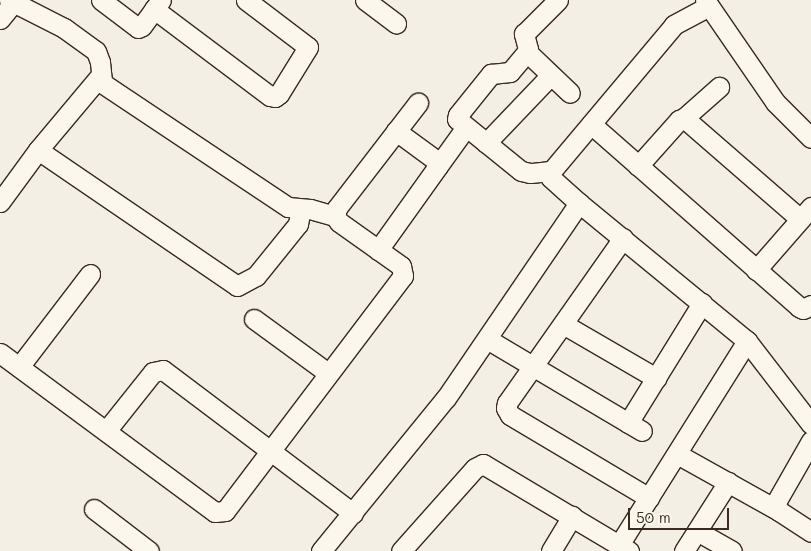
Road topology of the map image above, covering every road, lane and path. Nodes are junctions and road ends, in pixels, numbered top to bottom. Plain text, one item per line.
1 (101, 0) edge
2 (366, 0) edge
3 (558, 0) edge
4 (12, 1) edge
5 (251, 2) edge
6 (707, 3) edge
7 (158, 5) edge
8 (0, 19) edge
9 (396, 23) dead end
10 (527, 52) junction
11 (551, 75) junction
12 (100, 76) junction
13 (719, 87) dead end
14 (570, 93) dead end
15 (418, 103) dead end
16 (684, 118) junction
17 (590, 124) junction
18 (466, 128) junction
19 (396, 131) junction
20 (811, 138) edge
21 (486, 143) junction
22 (38, 150) junction
23 (438, 166) junction
24 (638, 166) junction
25 (550, 171) junction
26 (0, 202) edge
27 (579, 202) junction
28 (301, 209) junction
29 (806, 213) edge
30 (336, 216) junction
31 (623, 238) junction
32 (378, 250) junction
33 (756, 270) junction
34 (90, 274) dead end
35 (702, 303) junction
36 (808, 311) edge
37 (254, 319) dead end
38 (563, 324) junction
39 (487, 338) junction
40 (747, 341) junction
41 (0, 353) edge
42 (533, 366) junction
43 (19, 367) junction
44 (328, 373) junction
45 (656, 378) junction
46 (811, 424) edge
47 (106, 432) junction
48 (811, 441) edge
49 (268, 451) junction
50 (677, 454) junction
51 (728, 482) junction
52 (649, 498) junction
53 (94, 509) dead end
54 (779, 511) junction
55 (353, 513) junction
56 (572, 516) junction
57 (697, 530) junction
58 (811, 532) edge
59 (623, 549) edge
60 (149, 551) edge
61 (320, 551) edge
62 (402, 551) edge
63 (551, 551) edge
64 (684, 551) edge
65 (732, 551) edge

1 - 7 street
2 - 9 street
3 - 10 street
4 - 8 street
4 - 12 street
5 - 7 street
6 - 17 street
6 - 20 street
10 - 11 street
10 - 18 street
11 - 14 street
11 - 21 street
12 - 22 street
12 - 28 street
13 - 16 street
15 - 19 street
16 - 24 street
16 - 29 street
17 - 24 street
17 - 25 street
18 - 21 street
18 - 23 street
19 - 23 street
19 - 30 street
21 - 25 street
22 - 26 street
22 - 28 street
23 - 32 street
24 - 33 street
25 - 27 street
27 - 31 street
27 - 39 street
28 - 30 street
29 - 33 street
30 - 32 street
31 - 35 street
31 - 38 street
32 - 44 street
33 - 36 street
34 - 43 street
35 - 40 street
35 - 45 street
37 - 44 street
38 - 42 street
38 - 45 street
39 - 42 street
39 - 55 street
40 - 46 street
40 - 50 street
41 - 43 street
42 - 45 street
42 - 52 street
43 - 47 street
44 - 49 street
47 - 49 street
47 - 49 street
48 - 54 street
49 - 55 street
50 - 51 street
50 - 52 street
51 - 54 street
51 - 57 street
52 - 59 street
53 - 60 street
54 - 58 street
55 - 61 street
56 - 59 street
56 - 62 street
56 - 63 street
57 - 64 street
57 - 65 street

